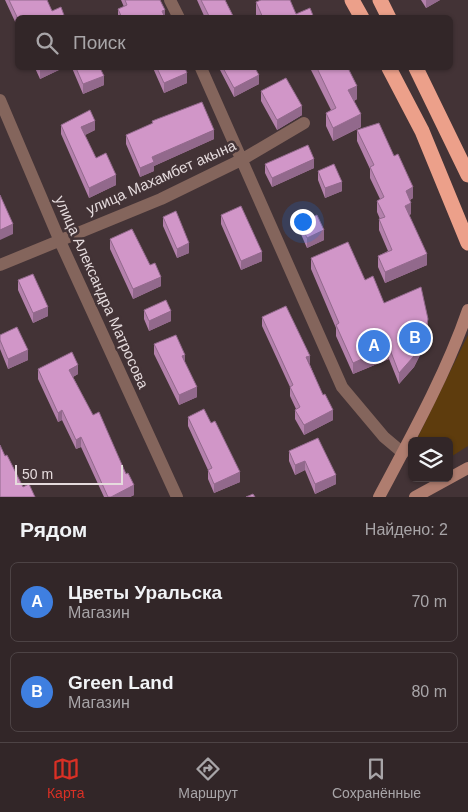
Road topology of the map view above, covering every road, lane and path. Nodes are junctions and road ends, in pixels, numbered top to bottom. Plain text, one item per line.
1 (170, 0) edge
2 (352, 0) edge
3 (380, 0) edge
4 (177, 15) edge
5 (360, 15) edge
6 (388, 15) edge
7 (202, 70) edge
8 (390, 70) edge
9 (417, 70) edge
10 (0, 100) edge
11 (304, 123) dead end
12 (243, 159) junction
13 (467, 172) edge
14 (59, 239) junction
15 (468, 243) edge
16 (0, 265) edge
17 (468, 310) edge
18 (403, 453) junction
19 (468, 468) edge
20 (177, 497) edge
21 (379, 497) edge
22 (415, 497) edge

1 - 4 street
2 - 5 highway
3 - 6 highway
7 - 12 street
8 - 15 highway
9 - 13 highway
10 - 14 street, улица Александра Матросова
11 - 12 street, улица Махамбет акына
12 - 14 street, улица Махамбет акына
12 - 18 street
14 - 16 street, улица Махамбет акына
14 - 20 street, улица Александра Матросова
17 - 18 street
18 - 21 street
19 - 22 street

